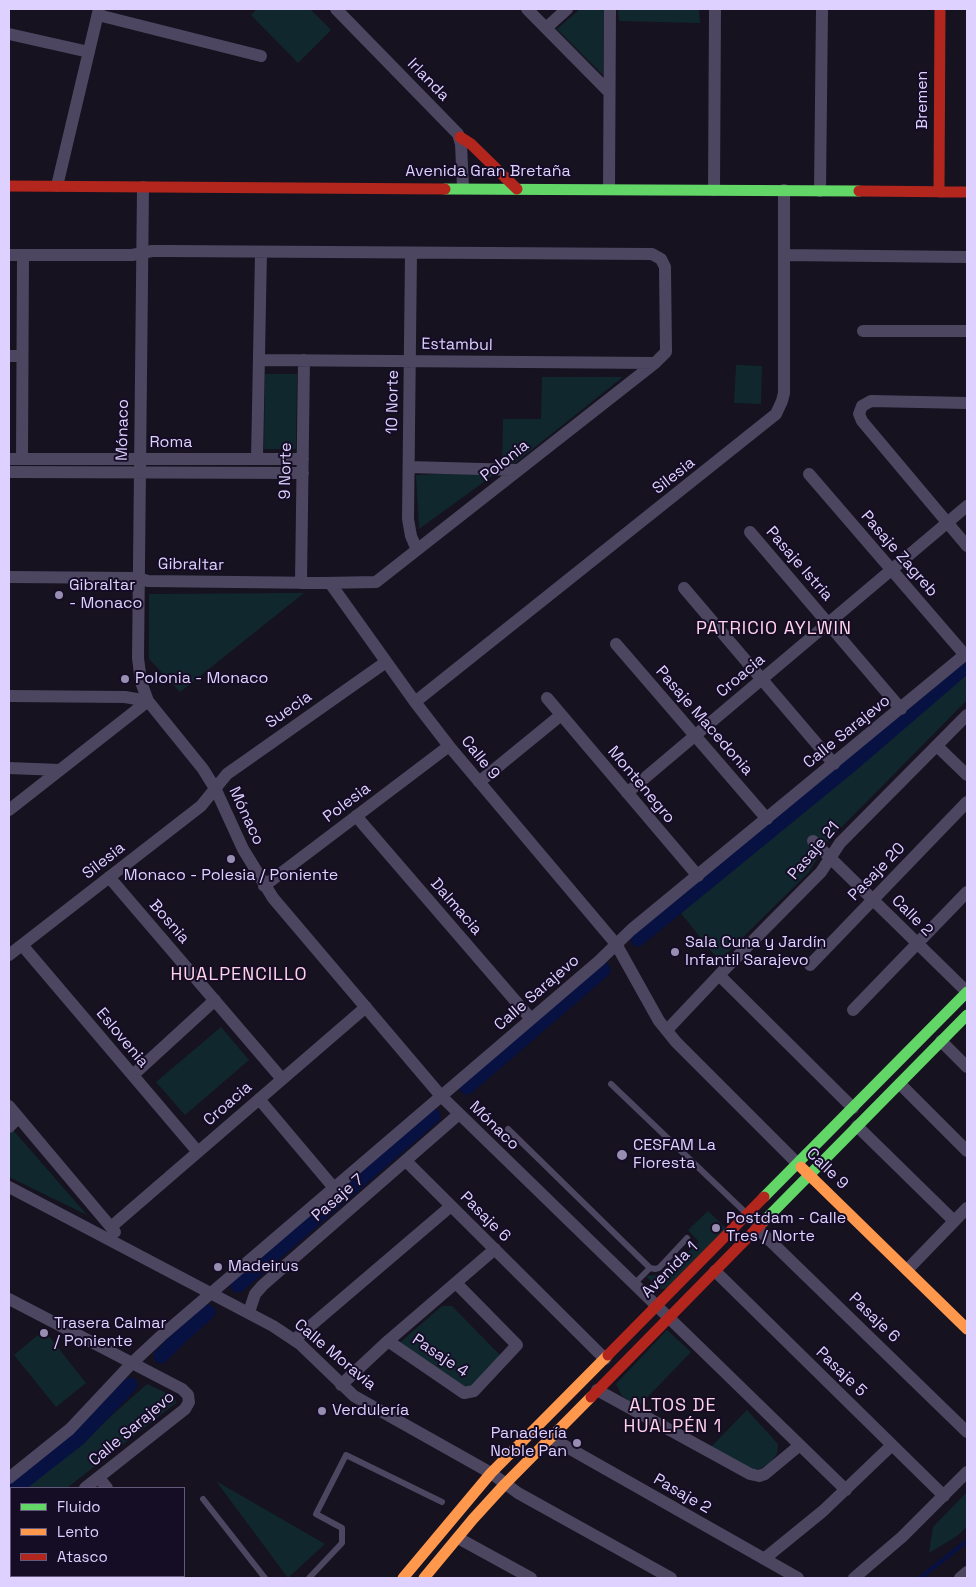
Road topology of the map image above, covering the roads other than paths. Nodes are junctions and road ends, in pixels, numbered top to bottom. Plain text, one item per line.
1 (336, 9) edge
2 (527, 9) edge
3 (567, 9) edge
4 (610, 9) edge
5 (715, 9) edge
6 (822, 9) edge
7 (940, 9) edge
8 (98, 12) edge
9 (546, 28) junction
10 (9, 34) edge
11 (89, 52) junction
12 (261, 56) dead end
13 (610, 92) junction
14 (460, 137) junction
15 (9, 186) edge
16 (57, 186) junction
17 (143, 187) junction
18 (463, 188) junction
19 (517, 189) junction
20 (609, 189) junction
21 (714, 190) junction
22 (784, 190) junction
23 (820, 191) junction
24 (939, 192) junction
25 (967, 192) edge
26 (261, 252) junction
27 (142, 253) junction
28 (411, 253) junction
29 (9, 255) edge
30 (23, 255) junction
31 (784, 255) junction
32 (967, 257) edge
33 (863, 331) dead end
34 (967, 331) edge
35 (9, 356) edge
36 (22, 356) junction
37 (259, 360) junction
38 (304, 360) junction
39 (410, 361) junction
40 (655, 364) junction
41 (967, 403) edge
42 (9, 459) edge
43 (22, 459) junction
44 (139, 459) junction
45 (262, 459) junction
46 (303, 459) junction
47 (408, 467) junction
48 (519, 470) junction
49 (9, 472) edge
50 (139, 472) junction
51 (266, 473) junction
52 (302, 473) junction
53 (809, 474) dead end
54 (967, 506) edge
55 (948, 523) junction
56 (750, 532) dead end
57 (967, 546) edge
58 (418, 550) junction
59 (892, 570) junction
60 (9, 577) edge
61 (138, 578) junction
62 (301, 583) junction
63 (330, 583) junction
64 (374, 583) joint
65 (684, 588) dead end
66 (828, 623) junction
67 (616, 644) dead end
68 (966, 654) edge
69 (386, 662) junction
70 (762, 679) junction
71 (9, 696) edge
72 (547, 698) dead end
73 (148, 701) junction
74 (415, 702) junction
75 (901, 709) junction
76 (561, 715) junction
77 (967, 715) edge
78 (695, 735) junction
79 (449, 746) junction
80 (937, 746) junction
81 (834, 764) junction
82 (9, 768) edge
83 (60, 770) junction
84 (967, 775) edge
85 (478, 782) junction
86 (216, 790) junction
87 (626, 792) junction
88 (967, 802) edge
89 (9, 810) edge
90 (356, 816) junction
91 (767, 819) junction
92 (812, 841) dead end
93 (830, 858) junction
94 (698, 876) junction
95 (109, 877) junction
96 (264, 886) junction
97 (967, 892) edge
98 (872, 900) junction
99 (616, 944) junction
100 (917, 944) junction
101 (22, 945) junction
102 (9, 955) edge
103 (810, 965) dead end
104 (719, 975) junction
105 (967, 992) edge
106 (215, 1000) junction
107 (366, 1007) junction
108 (853, 1010) dead end
109 (967, 1015) edge
110 (531, 1019) junction
111 (667, 1030) junction
112 (942, 1041) junction
113 (967, 1067) edge
114 (132, 1075) junction
115 (282, 1079) junction
116 (610, 1084) dead end
117 (900, 1084) junction
118 (441, 1096) junction
119 (258, 1099) junction
120 (9, 1106) edge
121 (853, 1108) junction
122 (459, 1114) junction
123 (14, 1123) edge
124 (857, 1126) junction
125 (508, 1129) dead end
126 (967, 1151) edge
127 (198, 1152) junction
128 (406, 1161) junction
129 (798, 1164) junction
130 (810, 1175) junction
131 (9, 1187) edge
132 (334, 1188) junction
133 (451, 1206) junction
134 (967, 1208) edge
135 (748, 1214) junction
136 (954, 1222) junction
137 (111, 1226) junction
138 (757, 1228) junction
139 (687, 1238) dead end
140 (122, 1246) junction
141 (495, 1249) junction
142 (650, 1268) junction
143 (907, 1270) junction
144 (715, 1271) junction
145 (456, 1283) junction
146 (634, 1284) junction
147 (211, 1292) junction
148 (9, 1299) edge
149 (657, 1306) junction
150 (249, 1312) junction
151 (669, 1318) junction
152 (967, 1328) edge
153 (294, 1340) junction
154 (388, 1341) junction
155 (605, 1359) junction
156 (132, 1363) junction
157 (341, 1386) junction
158 (597, 1390) junction
159 (967, 1432) edge
160 (551, 1438) junction
161 (800, 1445) junction
162 (892, 1445) junction
163 (967, 1472) edge
164 (491, 1473) junction
165 (9, 1478) edge
166 (99, 1478) junction
167 (505, 1484) junction
168 (86, 1487) edge
169 (106, 1487) edge
170 (846, 1490) junction
171 (944, 1496) junction
172 (203, 1499) dead end
173 (442, 1502) dead end
174 (458, 1538) junction
175 (764, 1559) junction
176 (967, 1572) edge
177 (265, 1578) edge
178 (309, 1578) edge
179 (403, 1578) edge
180 (424, 1578) edge
181 (531, 1578) edge
182 (671, 1578) edge
183 (798, 1578) edge
184 (854, 1578) edge
185 (960, 1578) edge

1 - 14 street, Irlanda
2 - 9 street
3 - 9 street
4 - 13 street
5 - 21 street
6 - 23 street
7 - 24 street, Bremen
8 - 11 street
8 - 12 street
9 - 13 street
10 - 11 street
11 - 16 street
13 - 20 street
14 - 18 street
14 - 19 street
15 - 16 street, Avenida Gran Bretaña
16 - 17 street, Avenida Gran Bretaña
17 - 18 street, Avenida Gran Bretaña
17 - 27 street, Mónaco
18 - 19 street, Avenida Gran Bretaña
19 - 20 street, Avenida Gran Bretaña
20 - 21 street, Avenida Gran Bretaña
21 - 22 street, Avenida Gran Bretaña
22 - 23 street, Avenida Gran Bretaña
22 - 31 street, Silesia
23 - 24 street, Avenida Gran Bretaña
24 - 25 street, Avenida Gran Bretaña
26 - 27 street
26 - 28 street
26 - 37 street
27 - 30 street
27 - 44 street, Mónaco
28 - 39 street, 10 Norte
28 - 40 street
29 - 30 street
30 - 36 street
31 - 32 street
31 - 74 street, Silesia
33 - 34 street
35 - 36 street
36 - 43 street
37 - 38 street, Estambul
37 - 45 street
38 - 39 street, Estambul
38 - 46 street, 9 Norte
39 - 40 street, Estambul
39 - 47 street, 10 Norte
40 - 48 street, Polonia
41 - 55 street
42 - 43 street, Roma
43 - 44 street, Roma
44 - 45 street, Roma
44 - 50 street, Mónaco
45 - 46 street, Roma
45 - 51 street
46 - 52 street, 9 Norte
47 - 48 street
47 - 58 street, 10 Norte
48 - 58 street, Polonia
49 - 50 street, Roma
50 - 51 street, Roma
50 - 61 street, Mónaco
51 - 52 street, Roma
52 - 62 street, 9 Norte
53 - 59 street, Pasaje Zagreb
54 - 55 street, Croacia
55 - 57 street
55 - 59 street, Croacia
56 - 66 street, Pasaje Istria
58 - 64 street, Polonia
59 - 66 street, Croacia
59 - 68 street, Pasaje Zagreb
60 - 61 street, Gibraltar
61 - 62 street, Gibraltar
61 - 73 street, Mónaco
62 - 63 street, Gibraltar
63 - 64 street, Gibraltar
63 - 69 street, Calle 9
65 - 70 street
66 - 70 street, Croacia
66 - 75 street, Pasaje Istria
67 - 78 street, Pasaje Macedonia
68 - 75 street, Calle Sarajevo
69 - 74 street, Calle 9
69 - 86 street, Suecia
70 - 78 street, Croacia
70 - 81 street
71 - 73 street
72 - 76 street, Montenegro
73 - 83 street
73 - 86 street, Mónaco
74 - 79 street, Calle 9
75 - 81 street, Calle Sarajevo
76 - 85 street
76 - 87 street, Montenegro
77 - 80 street, Pasaje 21
78 - 87 street, Croacia
78 - 91 street, Pasaje Macedonia
79 - 85 street, Calle 9
79 - 90 street, Polesia
80 - 84 street
80 - 93 street, Pasaje 21
81 - 91 street, Calle Sarajevo
82 - 83 street
83 - 89 street
85 - 99 street, Calle 9
86 - 95 street, Silesia
86 - 96 street, Mónaco
87 - 94 street, Montenegro
88 - 98 street, Pasaje 20
90 - 96 street, Polesia
90 - 110 street, Dalmacia
91 - 94 street, Calle Sarajevo
92 - 93 street, Calle 2
93 - 98 street, Calle 2
93 - 104 street, Pasaje 21
94 - 99 street, Calle Sarajevo
95 - 101 street, Silesia
95 - 106 street, Bosnia
96 - 107 street, Mónaco
97 - 100 street
98 - 100 street, Calle 2
98 - 103 street, Pasaje 20
99 - 110 street, Calle Sarajevo
99 - 111 street, Calle 9
100 - 105 street, Calle 2
100 - 108 street
101 - 102 street, Silesia
101 - 114 street, Eslovenia
104 - 111 street, Pasaje 21
104 - 121 street
105 - 121 street, Avenida 1
106 - 114 street
106 - 115 street, Bosnia
107 - 115 street, Croacia
107 - 118 street, Mónaco
109 - 112 street, Avenida 1
110 - 118 street, Calle Sarajevo
111 - 129 street, Calle 9
112 - 113 street
112 - 117 street, Avenida 1
114 - 127 street, Eslovenia
115 - 119 street, Croacia
116 - 135 lane
117 - 124 street, Avenida 1
117 - 126 street
118 - 122 street, Mónaco
118 - 132 street, Calle Sarajevo
119 - 127 street, Croacia
119 - 132 street
120 - 123 street
121 - 129 street, Avenida 1
122 - 128 street, Pasaje 7
122 - 146 street, Mónaco
123 - 137 street
124 - 130 street, Avenida 1
124 - 136 street
125 - 142 lane
127 - 137 street, Croacia
128 - 133 street, Pasaje 6
128 - 150 street, Pasaje 7
129 - 130 street, Calle 9
129 - 135 street, Avenida 1
130 - 138 street, Avenida 1
130 - 143 street, Calle 9
131 - 140 street, Calle Moravia
132 - 147 street, Calle Sarajevo
133 - 141 street, Pasaje 6
133 - 153 street
134 - 136 street
135 - 149 street, Avenida 1
136 - 143 street
137 - 140 street
138 - 144 street, Avenida 1
138 - 159 street, Pasaje 6
139 - 142 lane
140 - 147 street, Calle Moravia
141 - 145 street
141 - 155 street, Pasaje 6
142 - 146 lane
143 - 152 street, Calle 9
144 - 151 street, Avenida 1
144 - 162 street, Pasaje 5
145 - 154 street
145 - 154 street, Pasaje 4
146 - 149 street, Mónaco
147 - 150 street, Calle Moravia
147 - 156 street, Calle Sarajevo
148 - 156 street
149 - 151 street, Mónaco
149 - 155 street, Avenida 1
150 - 153 street, Calle Moravia
151 - 158 street, Avenida 1
151 - 161 street
153 - 157 street, Calle Moravia
154 - 157 street
155 - 164 street, Avenida 1
156 - 165 street, Calle Sarajevo
156 - 166 street, Calle Sarajevo
157 - 164 street, Calle Moravia
158 - 160 street, Avenida 1
158 - 161 street
160 - 167 street, Avenida 1
160 - 175 street, Pasaje 2
161 - 170 street
162 - 170 street
162 - 171 street, Pasaje 5
163 - 171 street
164 - 167 street, Calle Moravia
164 - 179 street, Avenida 1
166 - 168 street, Calle Sarajevo
166 - 169 street
167 - 174 street, Avenida 1
167 - 182 street, Calle Moravia
170 - 175 street
171 - 184 street
172 - 177 lane
173 - 178 lane
174 - 180 street, Avenida 1
174 - 181 street
175 - 183 street, Pasaje 2
176 - 185 street

